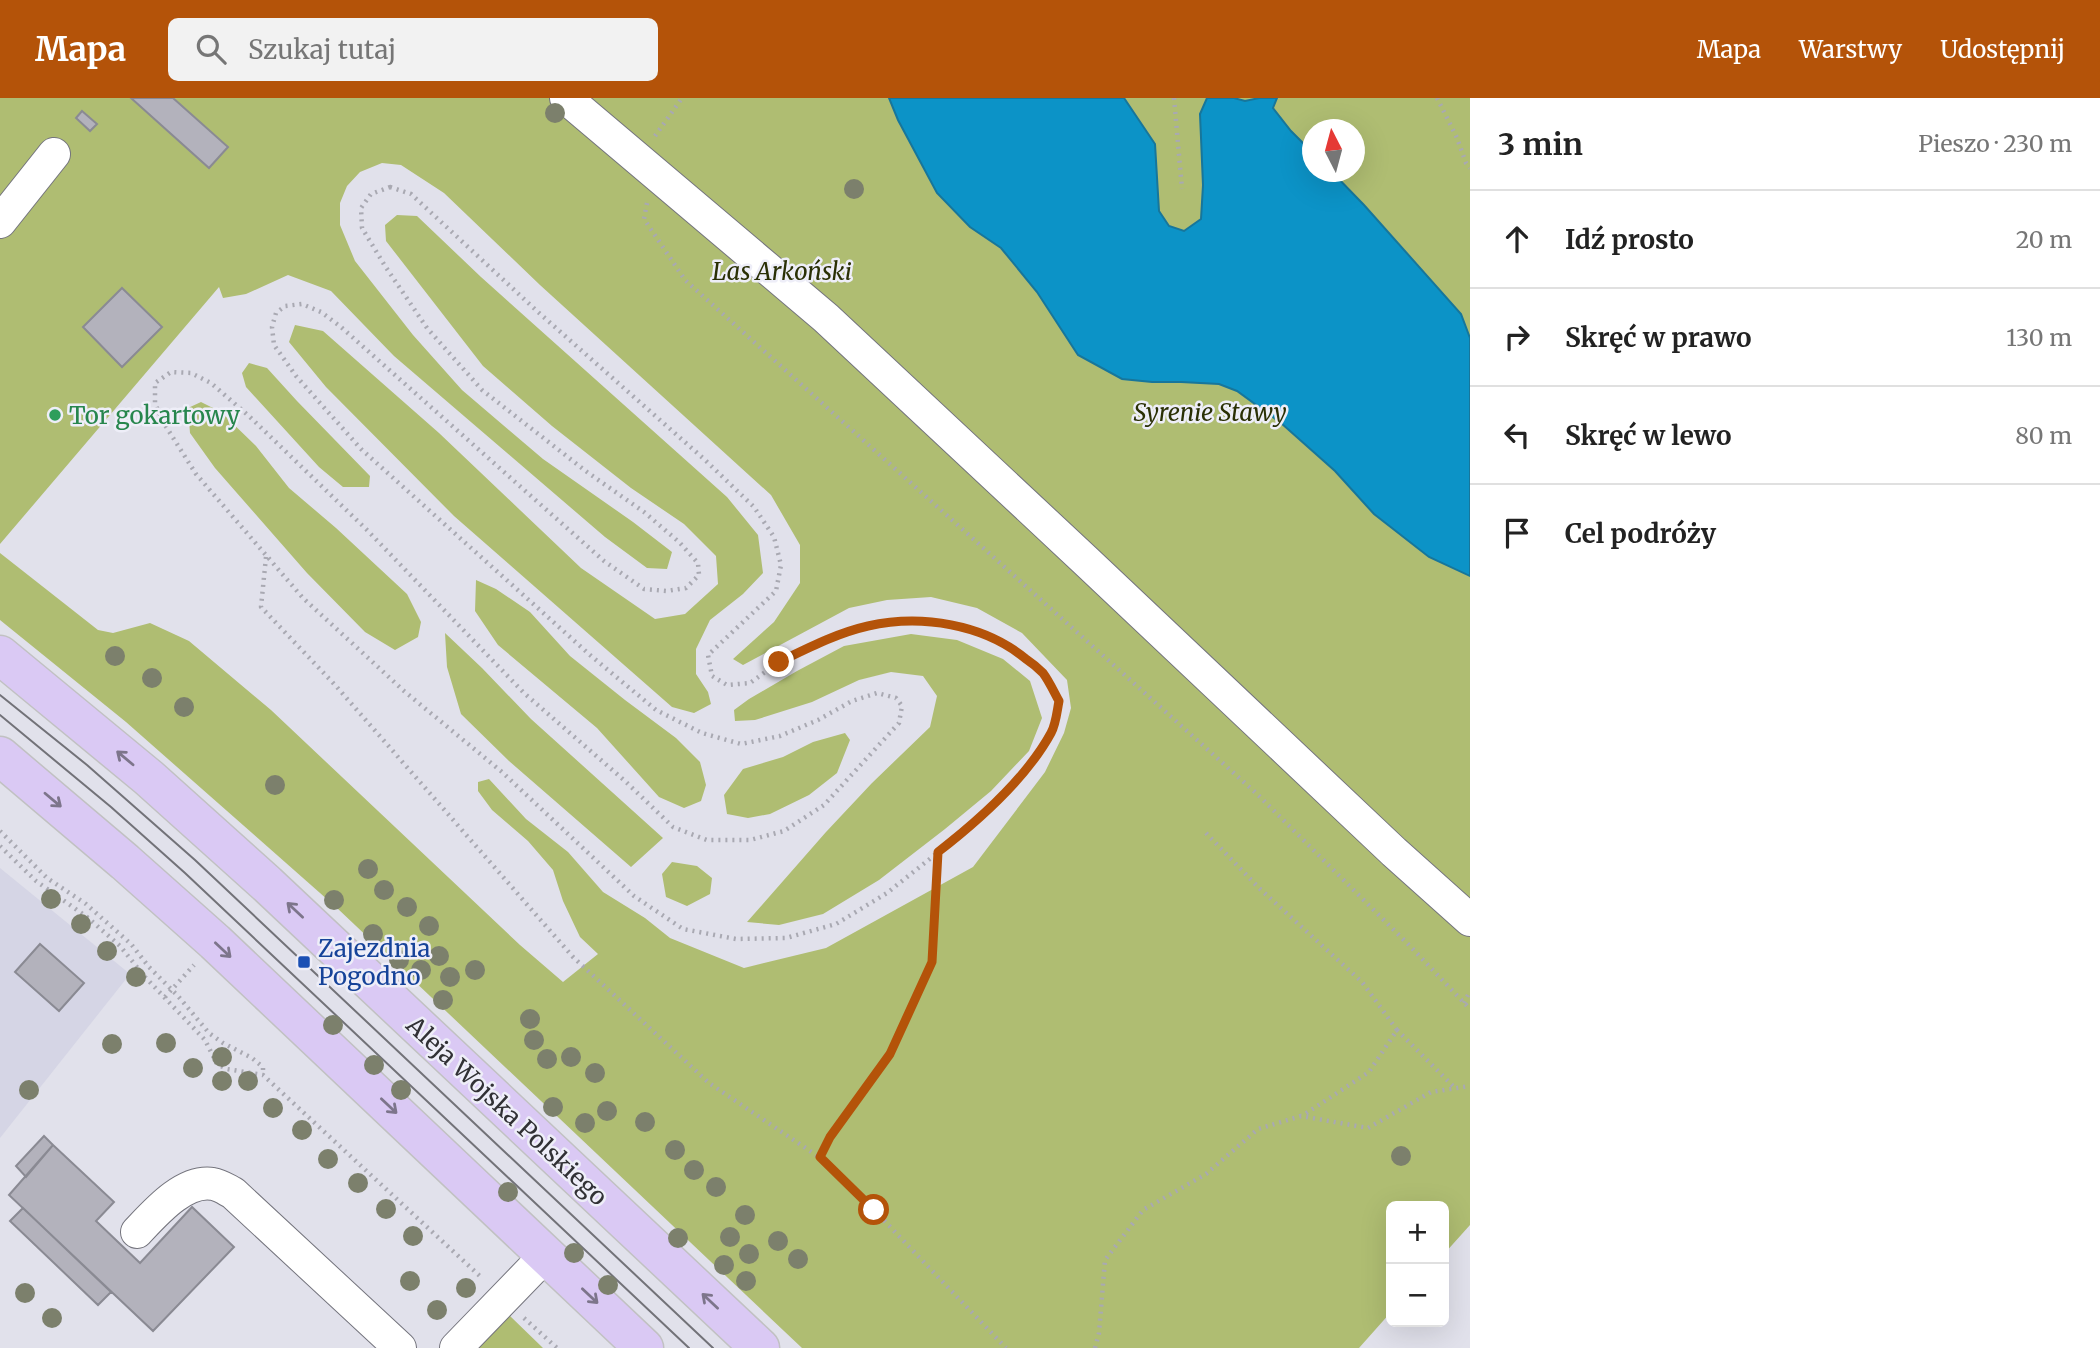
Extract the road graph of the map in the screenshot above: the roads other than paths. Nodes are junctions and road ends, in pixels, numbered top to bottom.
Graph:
1 (566, 98) edge
2 (54, 154) dead end
3 (0, 222) edge
4 (0, 655) edge
5 (0, 757) edge
6 (1470, 920) edge
7 (137, 1232) dead end
8 (546, 1255) junction
9 (400, 1348) edge
10 (456, 1348) edge
11 (645, 1348) edge
12 (760, 1348) edge

1 - 6 street
2 - 3 street
12 -> 4 main road, Aleja Wojska Polskiego
5 -> 8 main road
7 - 9 street
8 - 10 street
8 -> 11 main road

